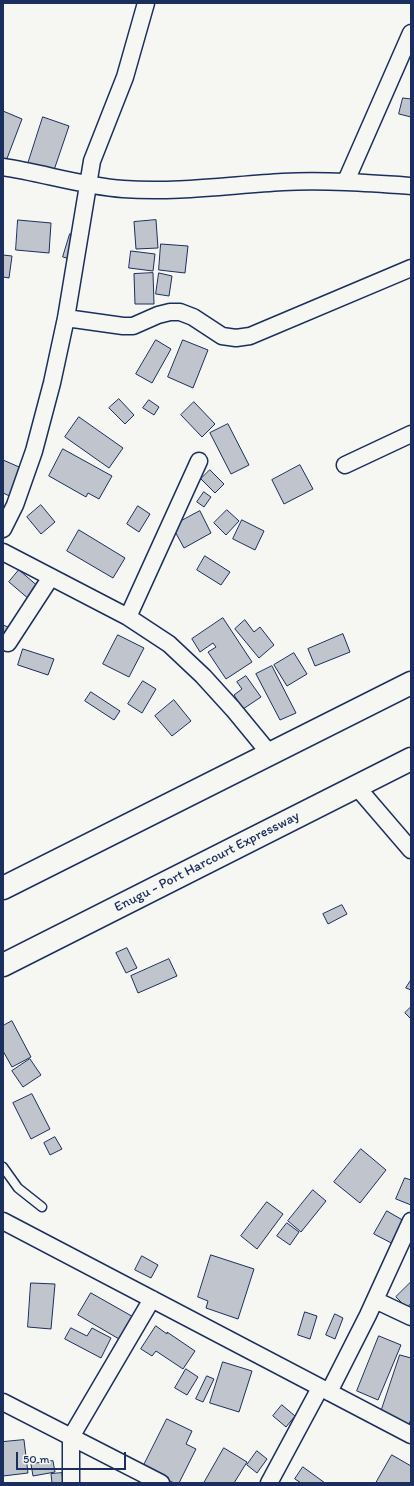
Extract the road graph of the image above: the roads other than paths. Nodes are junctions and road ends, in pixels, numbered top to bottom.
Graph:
1 (146, 3) edge
2 (411, 34) edge
3 (3, 167) edge
4 (346, 181) junction
5 (88, 184) junction
6 (411, 186) edge
7 (411, 268) edge
8 (66, 318) junction
9 (411, 434) edge
10 (199, 461) dead end
11 (345, 465) dead end
12 (3, 529) edge
13 (3, 552) edge
14 (51, 577) junction
15 (128, 617) junction
16 (8, 643) dead end
17 (411, 683) edge
18 (270, 754) junction
19 (411, 759) edge
20 (356, 786) junction
21 (411, 850) edge
22 (3, 888) edge
23 (3, 964) edge
24 (3, 1167) edge
25 (42, 1208) dead end
26 (3, 1221) edge
27 (411, 1221) edge
28 (152, 1299) junction
29 (375, 1300) junction
30 (411, 1318) edge
31 (324, 1390) junction
32 (3, 1402) edge
33 (411, 1435) edge
34 (71, 1437) junction
35 (71, 1483) edge
36 (161, 1483) edge
37 (269, 1483) edge

1 - 5 street
2 - 4 street
3 - 5 street
4 - 5 street
4 - 6 street
5 - 8 street
7 - 8 street
8 - 12 street
9 - 11 street
10 - 15 street
13 - 14 street
14 - 15 street
14 - 16 street
15 - 18 street
17 - 18 highway
18 - 22 highway
19 - 20 highway, Enugu - Port Harcourt Expressway
20 - 21 street
20 - 23 highway, Enugu - Port Harcourt Expressway
24 - 25 lane
26 - 28 street
27 - 29 street
28 - 31 street
28 - 34 street
29 - 30 street
29 - 31 street
31 - 33 street
31 - 37 street
32 - 34 street
34 - 35 street
34 - 36 street

